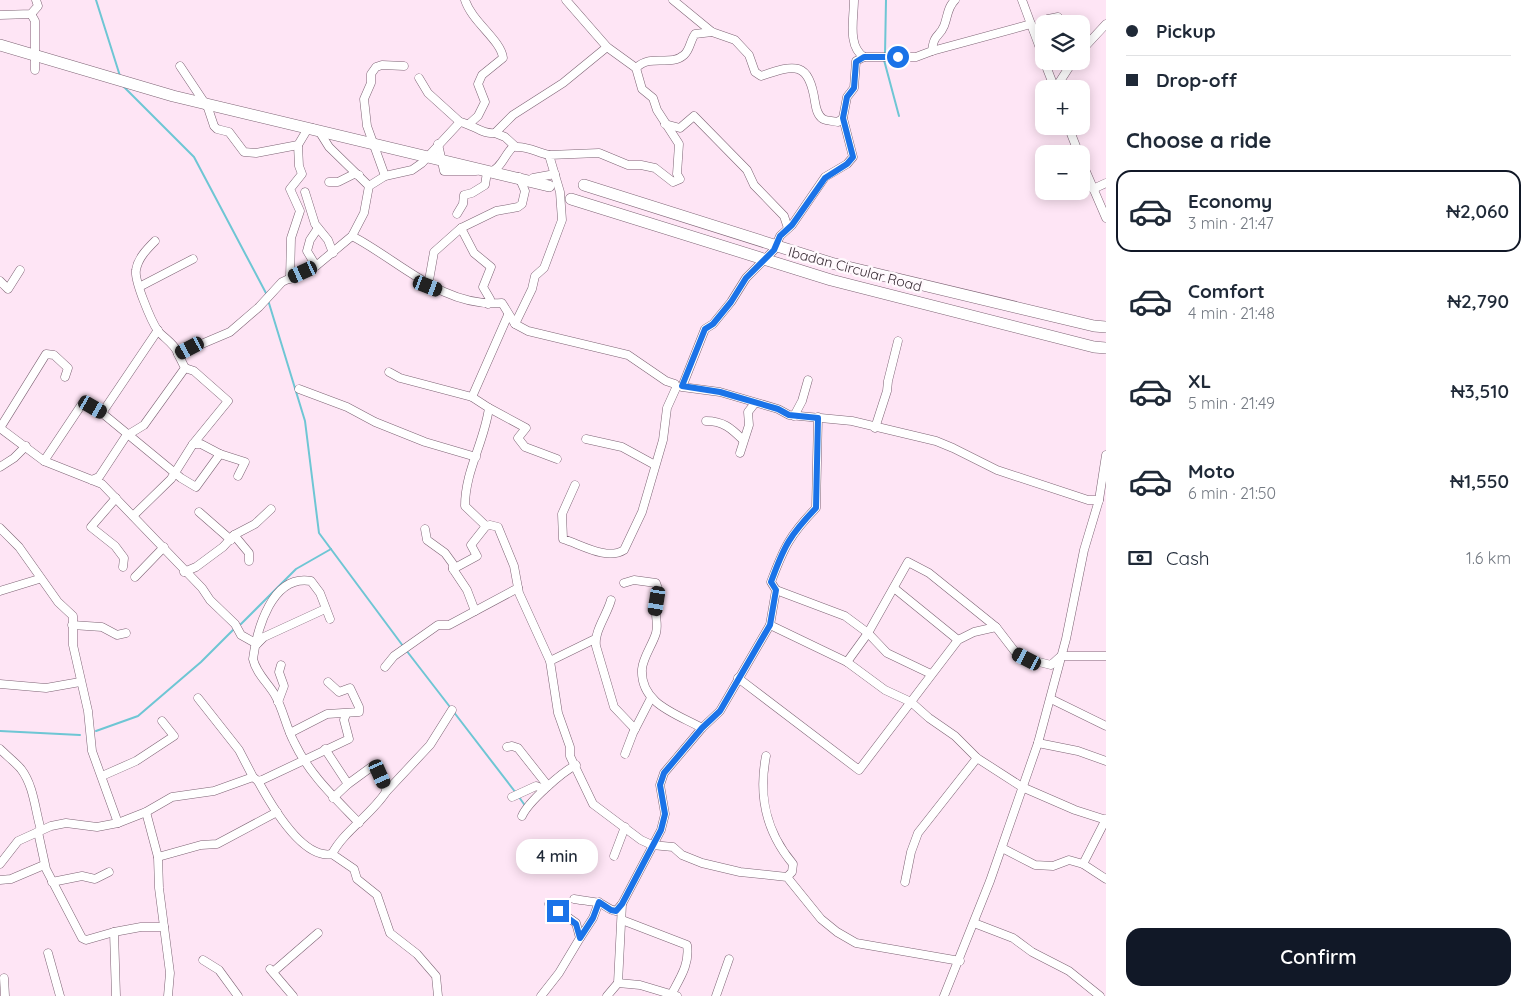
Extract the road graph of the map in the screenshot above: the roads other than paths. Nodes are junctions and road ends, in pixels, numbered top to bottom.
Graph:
1 (36, 0) edge
2 (465, 0) edge
3 (566, 0) edge
4 (673, 0) edge
5 (854, 0) edge
6 (955, 0) edge
7 (1022, 0) edge
8 (31, 14) junction
9 (0, 15) edge
10 (700, 22) junction
11 (1106, 26) edge
12 (1033, 28) junction
13 (712, 32) junction
14 (695, 34) junction
15 (1035, 34) edge
16 (1090, 42) edge
17 (0, 45) edge
18 (607, 46) junction
19 (932, 51) junction
20 (864, 57) junction
21 (180, 66) dead end
22 (404, 66) dead end
23 (636, 68) junction
24 (35, 70) dead end
25 (419, 78) dead end
26 (843, 118) junction
27 (460, 122) junction
28 (469, 124) junction
29 (665, 124) junction
30 (495, 133) junction
31 (438, 144) junction
32 (298, 145) junction
33 (514, 146) junction
34 (549, 155) junction
35 (487, 172) junction
36 (555, 174) junction
37 (359, 176) junction
38 (385, 176) junction
39 (329, 182) dead end
40 (1090, 182) edge
41 (1106, 183) edge
42 (584, 185) dead end
43 (369, 186) junction
44 (549, 186) dead end
45 (1093, 189) junction
46 (305, 192) dead end
47 (571, 199) dead end
48 (456, 214) dead end
49 (1106, 218) edge
50 (318, 228) junction
51 (461, 228) junction
52 (788, 228) junction
53 (352, 236) junction
54 (156, 241) dead end
55 (333, 253) junction
56 (192, 260) dead end
57 (316, 266) junction
58 (20, 270) dead end
59 (290, 279) junction
60 (0, 282) edge
61 (141, 286) junction
62 (428, 286) junction
63 (488, 304) junction
64 (508, 314) junction
65 (515, 324) junction
66 (1106, 327) edge
67 (158, 330) junction
68 (898, 341) dead end
69 (1106, 348) edge
70 (178, 354) junction
71 (185, 368) junction
72 (389, 372) dead end
73 (65, 377) dead end
74 (808, 380) dead end
75 (679, 387) junction
76 (299, 388) dead end
77 (472, 397) junction
78 (755, 403) junction
79 (489, 408) junction
80 (102, 412) junction
81 (794, 416) junction
82 (818, 418) junction
83 (706, 421) dead end
84 (0, 428) edge
85 (875, 428) junction
86 (129, 435) junction
87 (586, 439) dead end
88 (743, 440) junction
89 (193, 444) junction
90 (26, 446) junction
91 (740, 453) dead end
92 (220, 454) junction
93 (1106, 455) edge
94 (476, 457) junction
95 (557, 460) dead end
96 (44, 461) junction
97 (655, 465) junction
98 (0, 467) edge
99 (176, 472) junction
100 (238, 476) dead end
101 (92, 480) junction
102 (1104, 481) edge
103 (574, 485) dead end
104 (116, 498) junction
105 (1099, 500) junction
106 (271, 509) dead end
107 (199, 512) dead end
108 (133, 516) junction
109 (486, 526) junction
110 (0, 528) edge
111 (425, 529) dead end
112 (233, 537) junction
113 (164, 547) junction
114 (249, 561) dead end
115 (123, 567) dead end
116 (453, 569) junction
117 (184, 572) junction
118 (135, 577) dead end
119 (40, 579) junction
120 (624, 583) dead end
121 (518, 588) junction
122 (894, 588) junction
123 (776, 590) junction
124 (0, 591) edge
125 (610, 600) dead end
126 (326, 609) junction
127 (475, 611) junction
128 (330, 619) dead end
129 (72, 625) junction
130 (770, 625) junction
131 (996, 627) junction
132 (126, 633) dead end
133 (868, 633) junction
134 (595, 638) junction
135 (958, 640) junction
136 (257, 644) junction
137 (1062, 656) junction
138 (1106, 656) edge
139 (550, 661) junction
140 (847, 662) junction
141 (281, 665) dead end
142 (385, 667) dead end
143 (931, 674) junction
144 (738, 678) junction
145 (80, 682) junction
146 (328, 682) dead end
147 (0, 684) edge
148 (198, 698) dead end
149 (651, 698) junction
150 (1050, 699) junction
151 (278, 702) junction
152 (911, 702) junction
153 (452, 710) dead end
154 (346, 714) junction
155 (162, 721) dead end
156 (1106, 726) edge
157 (702, 728) junction
158 (634, 730) junction
159 (290, 734) junction
160 (1038, 743) junction
161 (507, 747) dead end
162 (325, 749) junction
163 (0, 750) edge
164 (625, 754) dead end
165 (766, 756) dead end
166 (977, 758) junction
167 (304, 759) junction
168 (1106, 762) edge
169 (576, 765) junction
170 (102, 776) junction
171 (256, 779) junction
172 (348, 784) junction
173 (546, 787) junction
174 (1022, 787) junction
175 (386, 792) junction
176 (512, 797) dead end
177 (333, 798) junction
178 (146, 812) junction
179 (277, 812) junction
180 (522, 816) dead end
181 (1106, 820) edge
182 (118, 823) junction
183 (360, 823) junction
184 (625, 827) junction
185 (39, 831) junction
186 (652, 845) junction
187 (1002, 848) junction
188 (332, 854) junction
189 (614, 856) dead end
190 (158, 857) junction
191 (0, 864) edge
192 (1083, 864) junction
193 (44, 865) junction
194 (109, 872) dead end
195 (787, 877) junction
196 (1106, 879) edge
197 (0, 880) edge
198 (52, 882) junction
199 (905, 882) dead end
200 (574, 899) dead end
201 (599, 902) junction
202 (549, 904) dead end
203 (622, 904) junction
204 (622, 920) junction
205 (974, 924) junction
206 (164, 927) junction
207 (114, 932) junction
208 (318, 933) dead end
209 (580, 938) junction
210 (48, 953) dead end
211 (729, 959) dead end
212 (203, 960) dead end
213 (960, 961) junction
214 (4, 978) dead end
215 (618, 983) junction
216 (674, 995) edge
217 (5, 996) edge
218 (60, 996) edge
219 (116, 996) edge
220 (168, 996) edge
221 (238, 996) edge
222 (293, 996) edge
223 (438, 996) edge
224 (541, 996) edge
225 (608, 996) edge
226 (716, 996) edge
227 (944, 996) edge
228 (1100, 996) edge

1 - 8 street
2 - 28 street
3 - 18 street
4 - 10 street
5 - 20 street
6 - 19 street
7 - 12 street
8 - 9 street
8 - 24 street
10 - 13 street
10 - 14 street
11 - 16 street
12 - 15 street
12 - 19 street
13 - 14 street
13 - 26 street
14 - 23 street
17 - 44 highway
18 - 23 street
18 - 30 street
19 - 20 street
20 - 26 street
21 - 32 street
22 - 38 street
23 - 29 street
25 - 27 street
26 - 52 street
27 - 28 street
27 - 31 street
28 - 30 street
29 - 34 street
29 - 52 street
30 - 33 street
31 - 35 street
31 - 38 street
32 - 37 street
32 - 59 street
33 - 34 street
33 - 35 street
34 - 36 street
35 - 48 street
36 - 51 street
36 - 65 street
37 - 39 street
37 - 43 street
38 - 43 street
40 - 45 street
41 - 45 street
42 - 66 highway, Ibadan Circular Road
43 - 53 street
45 - 49 street
46 - 50 street
47 - 69 highway, Ibadan Circular Road
50 - 55 street
50 - 57 street
51 - 62 street
51 - 63 street
52 - 75 street
53 - 55 street
53 - 62 street
54 - 61 street
55 - 57 street
56 - 61 street
57 - 59 street
58 - 60 street
59 - 70 street
61 - 67 street
62 - 63 street
63 - 64 street
64 - 65 street
64 - 77 street
65 - 75 street
67 - 70 street
67 - 80 street
68 - 85 street
70 - 71 street
71 - 86 street
71 - 89 street
72 - 77 street
73 - 84 street
74 - 81 street
75 - 78 street
75 - 97 street
76 - 94 street
77 - 79 street
78 - 81 street
78 - 88 street
79 - 94 street
79 - 95 street
80 - 86 street
80 - 96 street
81 - 82 street
82 - 85 street
82 - 123 street
83 - 88 street
84 - 90 street
85 - 105 street
86 - 99 street
86 - 101 street
87 - 97 street
88 - 91 street
89 - 92 street
89 - 99 street
90 - 96 street
90 - 98 street
92 - 99 street
92 - 100 street
93 - 102 street
94 - 109 street
96 - 101 street
97 - 103 street
99 - 108 street
101 - 104 street
102 - 105 street
104 - 108 street
104 - 115 street
105 - 137 street
106 - 112 street
107 - 112 street
108 - 113 street
109 - 116 street
109 - 121 street
110 - 119 street
111 - 116 street
112 - 114 street
112 - 117 street
113 - 117 street
113 - 118 street
116 - 127 street
117 - 136 street
119 - 124 street
119 - 129 street
120 - 149 street
121 - 127 street
121 - 139 street
122 - 131 street
122 - 133 street
122 - 135 street
123 - 130 street
123 - 133 street
125 - 134 street
126 - 128 street
126 - 136 street
126 - 136 street
127 - 142 street
129 - 132 street
129 - 145 street
130 - 140 street
130 - 144 street
131 - 135 street
131 - 137 street
133 - 140 street
133 - 143 street
134 - 139 street
134 - 158 street
135 - 143 street
136 - 151 street
137 - 138 street
137 - 150 street
139 - 169 street
140 - 152 street
141 - 151 street
143 - 152 street
144 - 152 street
144 - 157 street
145 - 147 street
145 - 170 street
146 - 154 street
148 - 171 street
149 - 157 street
149 - 158 street
150 - 156 street
150 - 160 street
151 - 159 street
152 - 166 street
153 - 175 street
154 - 159 street
154 - 162 street
155 - 170 street
157 - 186 street
158 - 164 street
159 - 167 street
160 - 168 street
160 - 174 street
161 - 173 street
162 - 167 street
162 - 172 street
163 - 185 street
165 - 195 street
166 - 174 street
166 - 199 street
167 - 171 street
167 - 177 street
169 - 173 street
169 - 184 street
170 - 182 street
171 - 178 street
171 - 179 street
172 - 175 street
172 - 177 street
173 - 176 street
173 - 180 street
174 - 181 street
174 - 187 street
175 - 183 street
177 - 183 street
178 - 182 street
178 - 190 street
179 - 188 street
179 - 190 street
181 - 192 street
182 - 185 street
183 - 188 street
184 - 186 street
184 - 189 street
185 - 191 street
185 - 193 street
186 - 195 street
186 - 203 street
187 - 192 street
187 - 205 street
188 - 223 street
190 - 206 street
192 - 196 street
193 - 197 street
193 - 198 street
194 - 198 street
195 - 213 street
198 - 207 street
200 - 201 street
201 - 203 street
201 - 209 street
202 - 209 street
203 - 204 street
204 - 215 street
204 - 216 street
205 - 213 street
205 - 228 street
206 - 207 street
206 - 220 street
207 - 219 street
208 - 222 street
209 - 224 street
210 - 218 street
211 - 226 street
212 - 221 street
213 - 227 street
214 - 217 street
215 - 216 street
215 - 225 street

